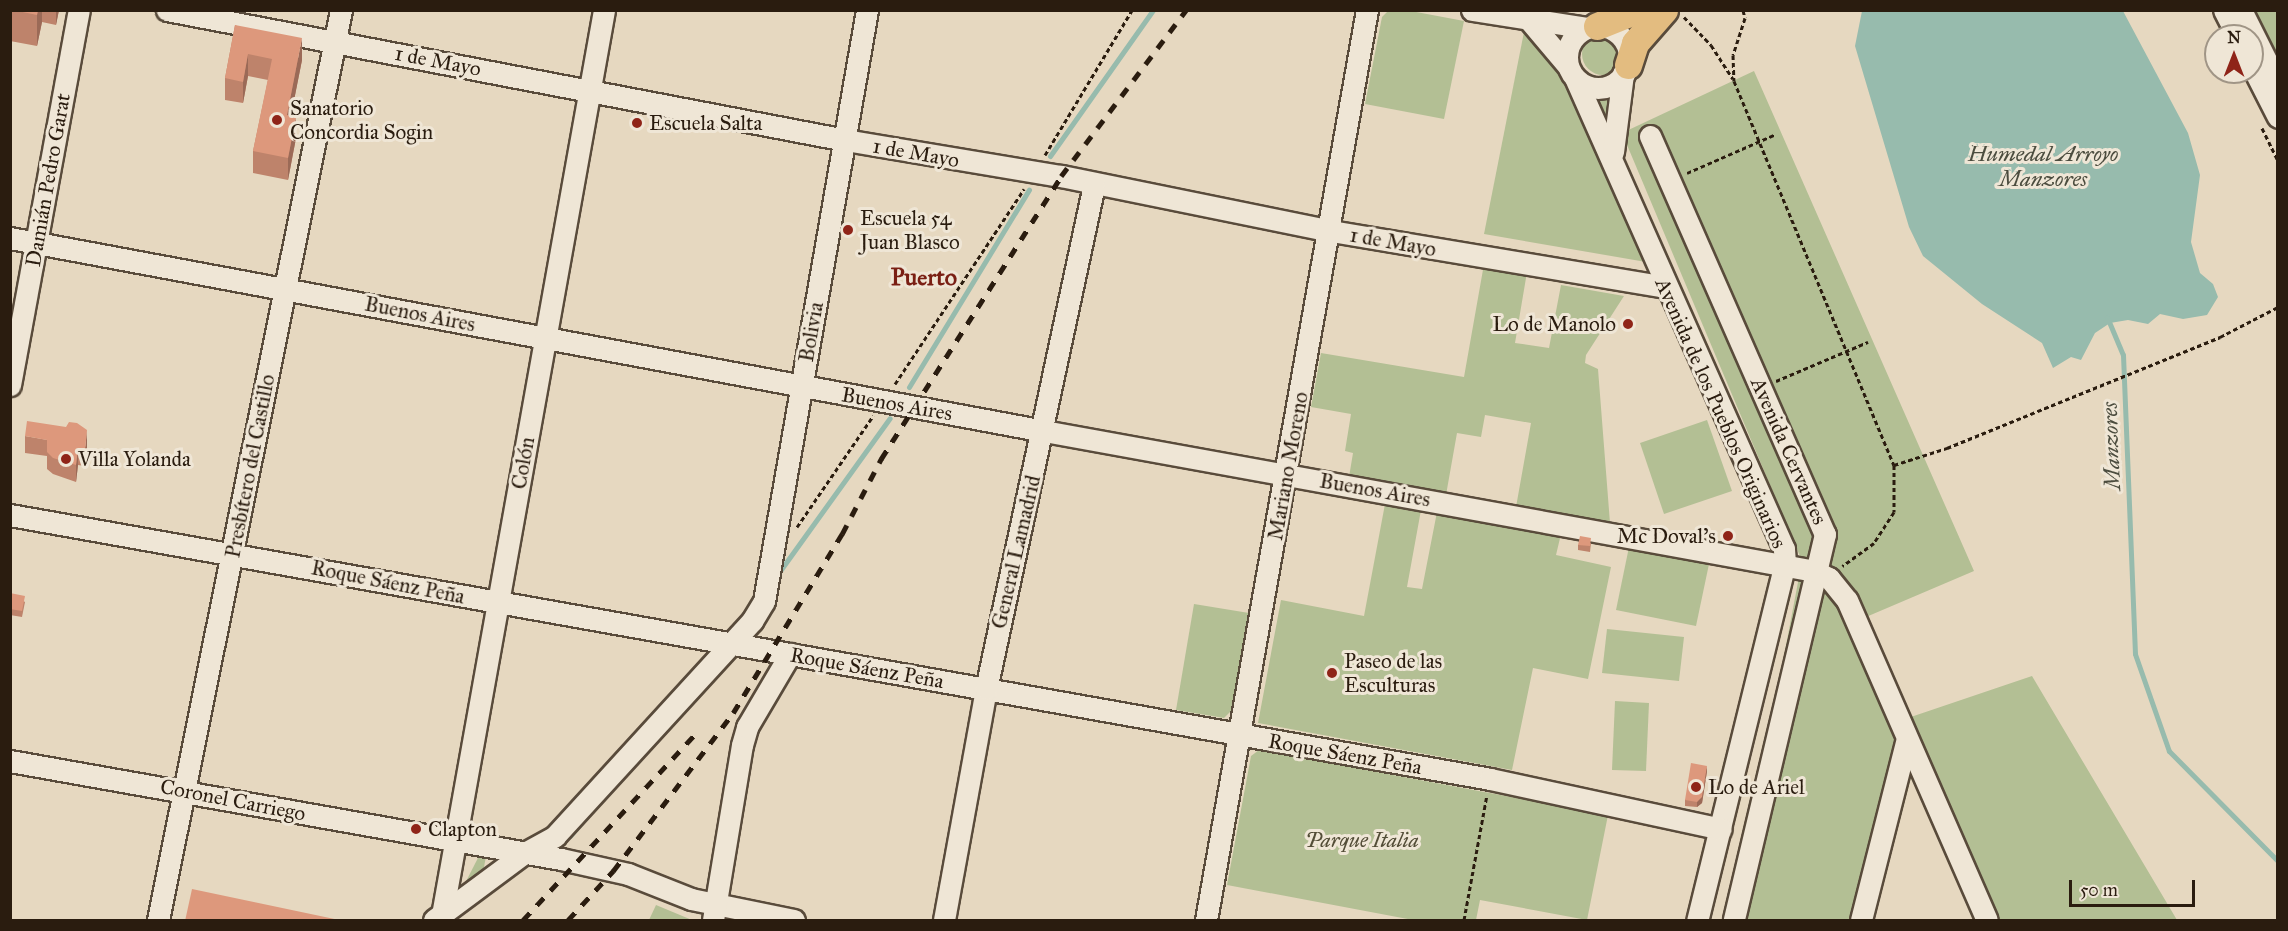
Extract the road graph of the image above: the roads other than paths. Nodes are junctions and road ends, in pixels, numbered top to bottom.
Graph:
1 (79, 10) edge
2 (167, 10) edge
3 (341, 10) edge
4 (604, 10) edge
5 (867, 10) edge
6 (1367, 10) edge
7 (1472, 10) edge
8 (1637, 10) edge
9 (2224, 10) edge
10 (2241, 10) edge
11 (1672, 12) edge
12 (1530, 21) junction
13 (2231, 24) edge
14 (1592, 27) junction
15 (335, 41) junction
16 (1626, 70) junction
17 (1572, 72) junction
18 (2261, 84) edge
19 (2277, 84) edge
20 (590, 91) junction
21 (2277, 117) edge
22 (1650, 136) dead end
23 (844, 140) junction
24 (1613, 156) junction
25 (1094, 185) junction
26 (1331, 231) junction
27 (10, 238) edge
28 (37, 243) junction
29 (283, 287) junction
30 (1665, 287) junction
31 (545, 339) junction
32 (10, 385) edge
33 (802, 386) junction
34 (1044, 431) junction
35 (1286, 474) junction
36 (10, 515) edge
37 (234, 553) junction
38 (1785, 563) junction
39 (1822, 574) junction
40 (497, 603) junction
41 (730, 641) junction
42 (790, 654) junction
43 (986, 689) junction
44 (1240, 736) junction
45 (1906, 742) junction
46 (10, 761) edge
47 (187, 791) junction
48 (1721, 829) junction
49 (454, 842) junction
50 (523, 854) junction
51 (715, 913) edge
52 (438, 918) edge
53 (1985, 920) edge
54 (158, 921) edge
55 (794, 921) edge
56 (944, 921) edge
57 (1206, 921) edge
58 (1697, 921) edge
59 (1734, 921) edge
60 (1861, 921) edge

1 - 28 street, Damián Pedro Garat
2 - 15 street, 1 de Mayo
3 - 15 street, Presbítero del Castillo
4 - 20 street, Colón
5 - 23 street, Bolivia
6 - 26 street, Mariano Moreno
7 - 12 street
8 - 14 main road
9 - 13 street
10 - 19 street
11 - 16 main road
12 - 14 street
12 - 17 street, Avenida de los Pueblos Originarios
14 - 16 street
14 - 17 street
15 - 20 street, 1 de Mayo
15 - 29 street, Presbítero del Castillo
16 - 17 street
16 - 24 street, Avenida de los Pueblos Originarios
17 - 24 street, Avenida de los Pueblos Originarios
18 - 21 street
20 - 23 street, 1 de Mayo
20 - 31 street, Colón
22 - 39 street, Avenida Cervantes
23 - 25 street, 1 de Mayo
23 - 33 street, Bolivia
24 - 30 street, Avenida de los Pueblos Originarios
25 - 26 street, 1 de Mayo
25 - 34 street, General Lamadrid
26 - 30 street, 1 de Mayo
26 - 35 street, Mariano Moreno
27 - 28 street, Buenos Aires
28 - 29 street, Buenos Aires
28 - 32 street, Damián Pedro Garat
29 - 31 street, Buenos Aires
29 - 37 street, Presbítero del Castillo
30 - 38 street, Avenida de los Pueblos Originarios
31 - 33 street, Buenos Aires
31 - 40 street, Colón
33 - 34 street, Buenos Aires
33 - 41 street, Bolivia
34 - 35 street, Buenos Aires
34 - 43 street, General Lamadrid
35 - 38 street, Buenos Aires
35 - 44 street, Mariano Moreno
36 - 37 street, Roque Sáenz Peña
37 - 40 street, Roque Sáenz Peña
37 - 47 street, Presbítero del Castillo
38 - 39 street, Buenos Aires
38 - 48 street, Avenida de los Pueblos Originarios
39 - 45 street
39 - 59 street, Avenida Cervantes
40 - 41 street, Roque Sáenz Peña
40 - 49 street, Colón
41 - 42 street, Roque Sáenz Peña
41 - 50 street, Bolivia
42 - 43 street, Roque Sáenz Peña
42 - 51 street
43 - 44 street, Roque Sáenz Peña
43 - 56 street, General Lamadrid
44 - 48 street, Roque Sáenz Peña
44 - 57 street, Mariano Moreno
45 - 53 street
45 - 60 street
46 - 47 street, Coronel Carriego
47 - 49 street, Coronel Carriego
47 - 54 street, Presbítero del Castillo
48 - 58 street, Avenida de los Pueblos Originarios
49 - 50 street, Coronel Carriego
49 - 52 street, Colón
50 - 51 street, Coronel Carriego
50 - 52 street, Bolivia
51 - 55 street, Coronel Carriego

